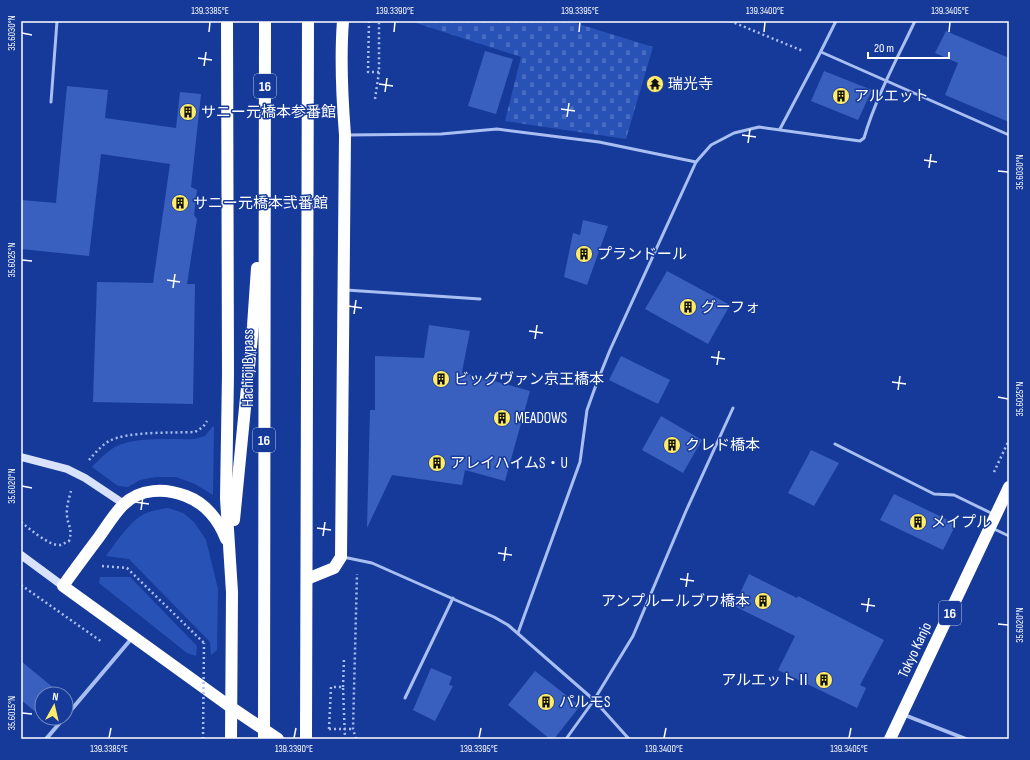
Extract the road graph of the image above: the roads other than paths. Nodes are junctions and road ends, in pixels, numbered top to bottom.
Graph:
1 (57, 21) edge
2 (227, 21) edge
3 (265, 21) edge
4 (308, 21) edge
5 (343, 21) edge
6 (836, 21) edge
7 (915, 21) edge
8 (821, 52) junction
9 (886, 81) junction
10 (52, 102) dead end
11 (780, 129) junction
12 (1009, 135) edge
13 (345, 136) junction
14 (265, 150) junction
15 (696, 162) junction
16 (344, 290) junction
17 (480, 300) dead end
18 (733, 408) dead end
19 (835, 444) dead end
20 (21, 457) edge
21 (1009, 487) edge
22 (124, 504) junction
23 (996, 516) junction
24 (990, 527) junction
25 (1009, 536) edge
26 (21, 555) edge
27 (341, 557) junction
28 (231, 564) junction
29 (307, 579) junction
30 (63, 586) junction
31 (454, 598) junction
32 (518, 633) junction
33 (133, 637) junction
34 (405, 698) dead end
35 (594, 700) junction
36 (74, 706) edge
37 (232, 708) junction
38 (902, 714) junction
39 (57, 726) edge
40 (264, 734) edge
41 (46, 739) edge
42 (231, 739) edge
43 (278, 739) edge
44 (306, 739) edge
45 (566, 739) edge
46 (629, 739) edge
47 (890, 739) edge
48 (966, 739) edge

1 - 10 lane
2 - 28 highway, 16
3 - 14 highway, Hachioji Bypass / 16
4 - 29 highway
5 - 13 highway
6 - 8 lane
7 - 9 lane
8 - 9 lane
8 - 11 lane
9 - 11 lane
9 - 12 lane
11 - 15 lane
13 - 15 lane
13 - 16 highway
14 - 28 highway, 16
14 - 40 highway, Hachioji Bypass / 16
15 - 32 lane
16 - 17 lane
16 - 27 highway
18 - 35 lane
19 - 23 lane
20 - 22 street
21 - 23 highway, Tokyo Kanjo / 16
22 - 28 highway, 16
22 - 30 highway, 16
23 - 24 highway, Tokyo Kanjo / 16
24 - 25 lane
24 - 38 highway, Tokyo Kanjo / 16
26 - 30 street
27 - 29 highway
27 - 31 lane
28 - 37 highway, 16
29 - 44 highway
30 - 33 highway
31 - 32 lane
31 - 34 lane
32 - 35 lane
33 - 36 street
33 - 37 highway
35 - 45 lane
35 - 46 lane
37 - 40 highway
37 - 42 highway, 16
38 - 47 highway, Tokyo Kanjo / 16
38 - 48 street
39 - 41 street
40 - 43 highway

